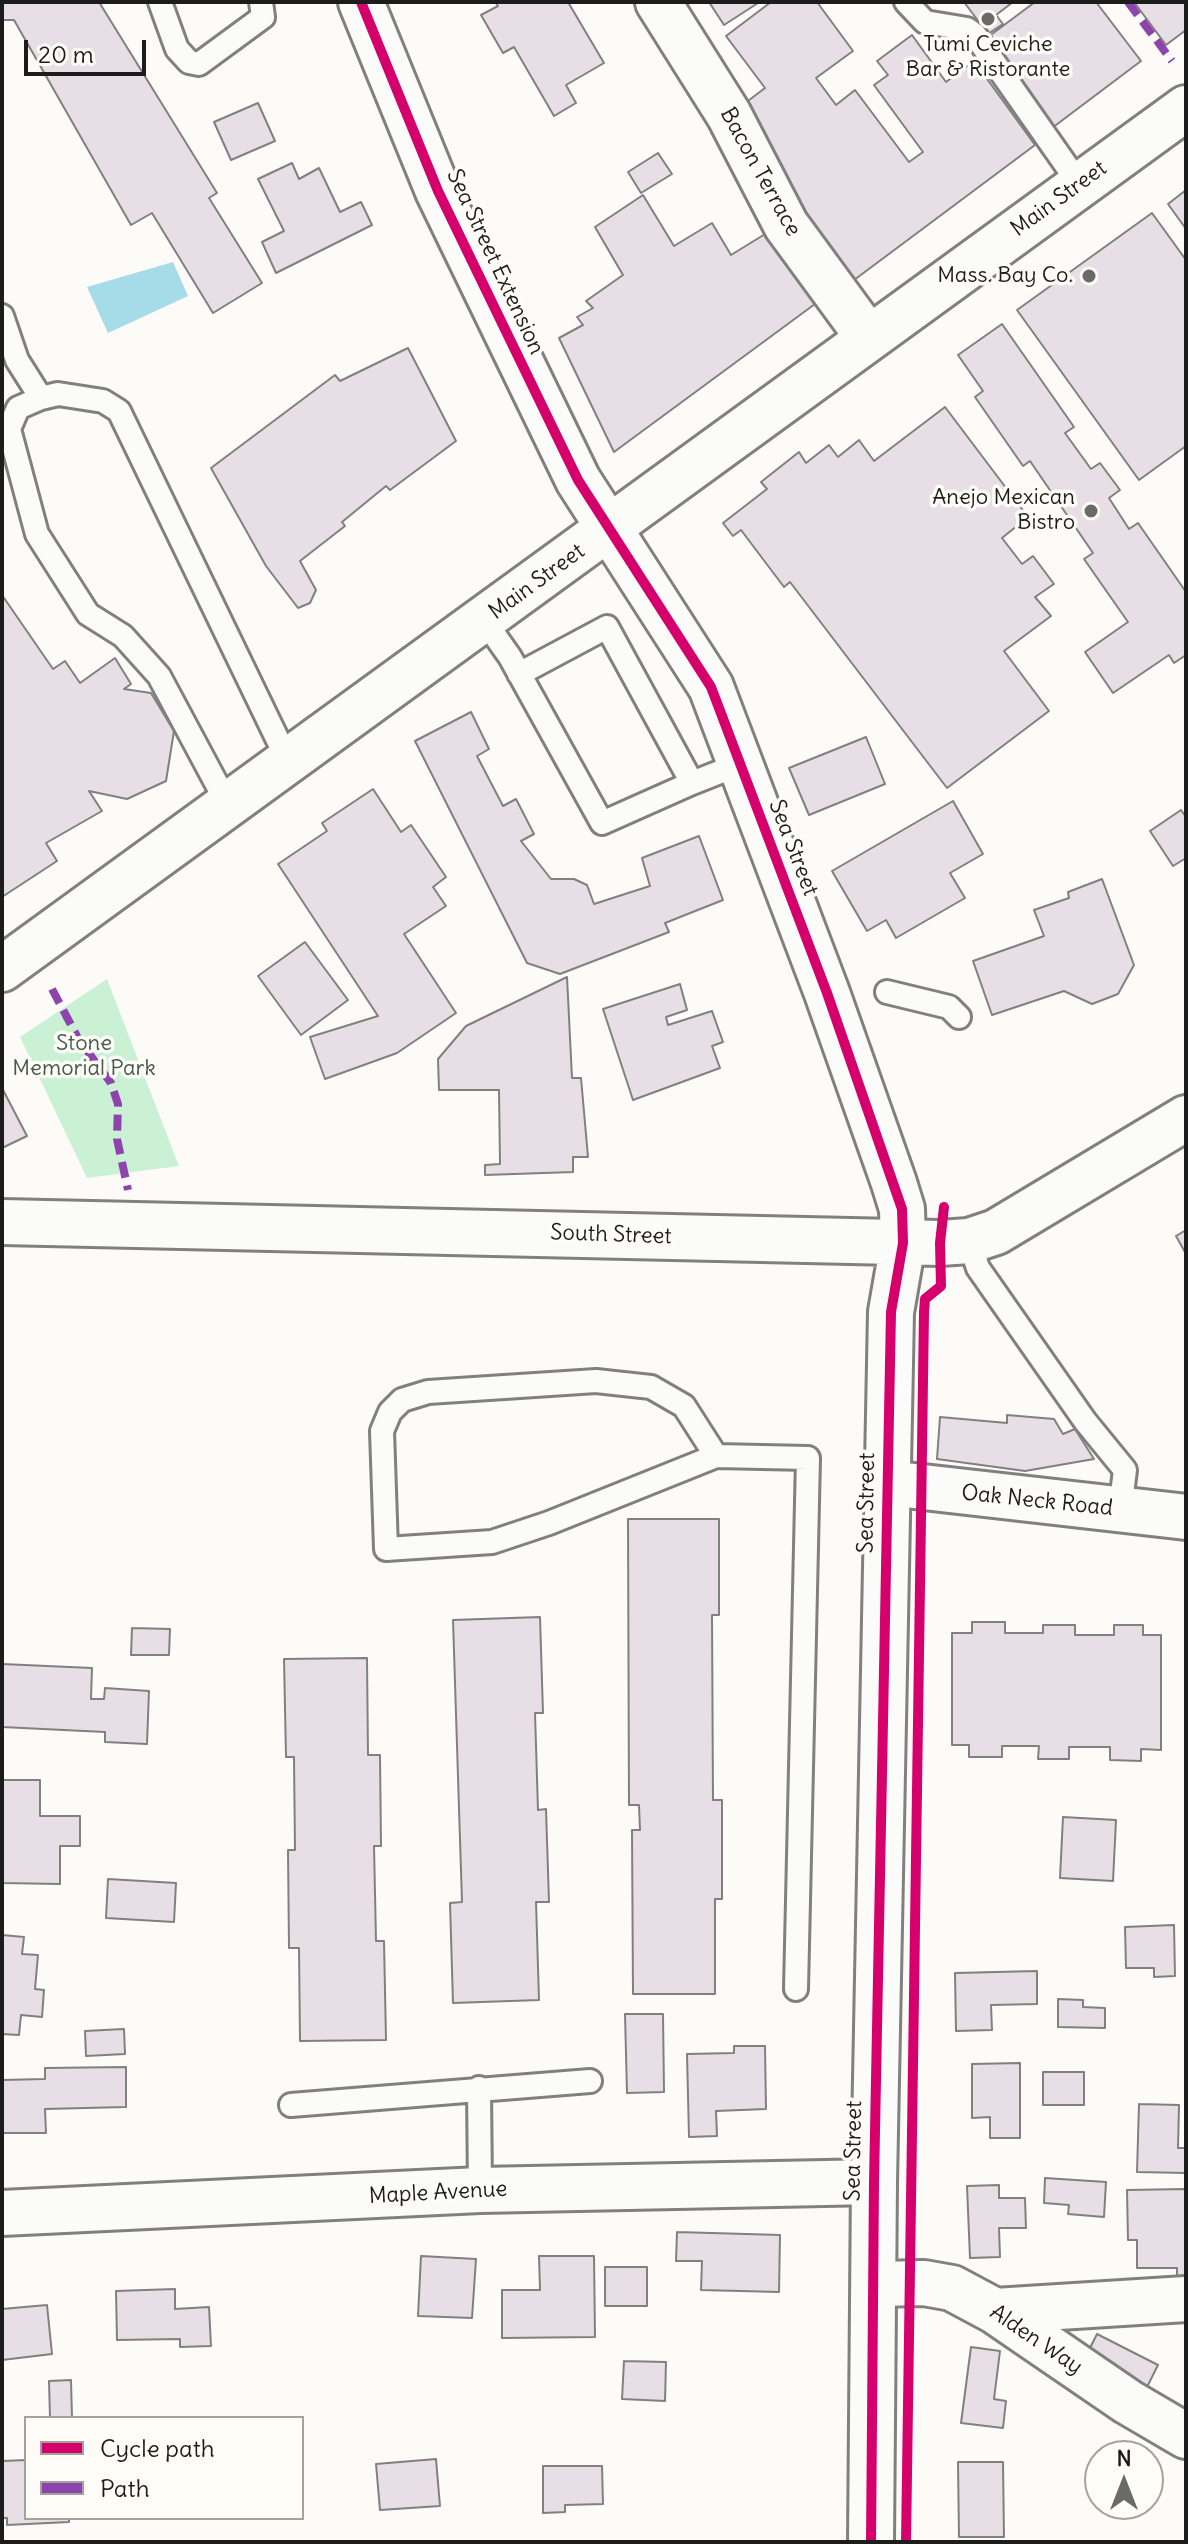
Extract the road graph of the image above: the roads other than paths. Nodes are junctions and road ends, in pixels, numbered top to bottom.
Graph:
1 (160, 2) edge
2 (261, 2) edge
3 (361, 2) edge
4 (658, 2) edge
5 (906, 2) edge
6 (1186, 108) edge
7 (1080, 185) junction
8 (2, 316) edge
9 (868, 337) junction
10 (41, 398) junction
11 (610, 530) junction
12 (484, 620) junction
13 (519, 674) junction
14 (288, 761) junction
15 (740, 764) junction
16 (692, 783) junction
17 (228, 805) junction
18 (2, 969) edge
19 (887, 992) dead end
20 (959, 1017) dead end
21 (1186, 1118) edge
22 (2, 1222) edge
23 (969, 1241) junction
24 (903, 1243) junction
25 (716, 1456) junction
26 (888, 1483) junction
27 (1120, 1510) junction
28 (1186, 1517) edge
29 (796, 1989) dead end
30 (590, 2081) dead end
31 (479, 2088) junction
32 (291, 2105) dead end
33 (874, 2182) junction
34 (480, 2190) junction
35 (2, 2213) edge
36 (874, 2284) junction
37 (1186, 2299) edge
38 (995, 2311) junction
39 (1186, 2436) edge
40 (861, 2542) edge

1 - 2 lane
3 - 11 street, Sea Street Extension
4 - 9 street, Bacon Terrace
5 - 7 lane
6 - 7 street, Main Street
7 - 9 street, Main Street
8 - 10 lane
9 - 11 street, Main Street
10 - 14 lane
10 - 17 lane
11 - 12 street, Main Street
11 - 15 street, Sea Street
12 - 13 lane
12 - 14 street, Main Street
13 - 16 lane
13 - 16 lane
14 - 17 street, Main Street
15 - 16 lane
15 - 24 street, Sea Street
17 - 18 street, Main Street
19 - 20 lane
21 - 23 street, South Street
22 - 24 street, South Street
23 - 24 street, South Street
23 - 27 lane
24 - 26 street, Sea Street
25 - 25 lane
25 - 29 lane
26 - 27 street, Oak Neck Road
26 - 33 street, Sea Street
27 - 28 street, Oak Neck Road
30 - 31 lane
31 - 32 lane
31 - 34 lane
33 - 34 street, Maple Avenue
33 - 36 street, Sea Street
34 - 35 street, Maple Avenue
36 - 38 street, Alden Way
36 - 40 street, Sea Street
37 - 38 street
38 - 39 street, Alden Way

